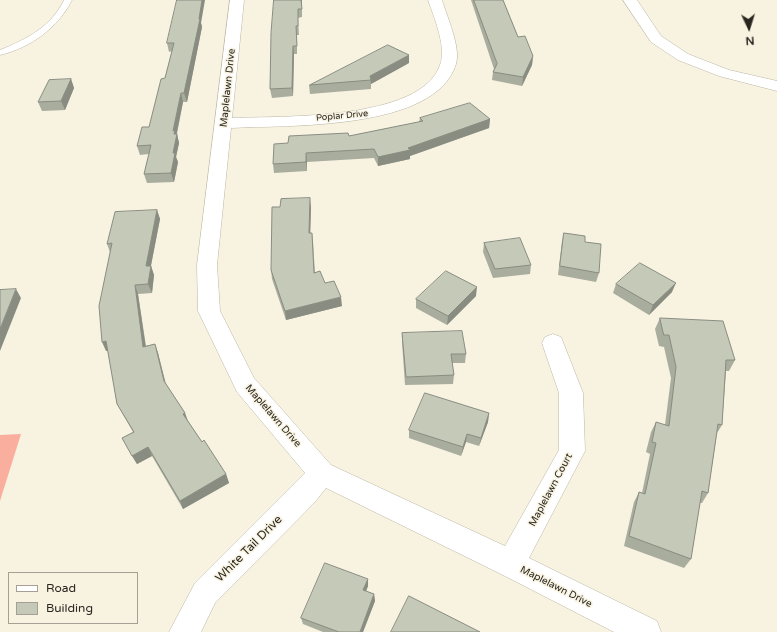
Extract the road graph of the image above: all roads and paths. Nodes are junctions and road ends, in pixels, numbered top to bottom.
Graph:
1 (68, 0) edge
2 (237, 0) edge
3 (435, 0) edge
4 (630, 0) edge
5 (0, 53) edge
6 (777, 86) edge
7 (224, 123) junction
8 (553, 343) dead end
9 (322, 473) junction
10 (511, 564) junction
11 (184, 632) edge
12 (646, 632) edge

1 - 5 lane
2 - 7 street, Maplelawn Drive
3 - 7 street, Poplar Drive
4 - 6 street
7 - 9 street, Maplelawn Drive
8 - 10 street, Maplelawn Court
9 - 10 street, Maplelawn Drive
9 - 11 street, White Tail Drive
10 - 12 street, Maplelawn Drive

